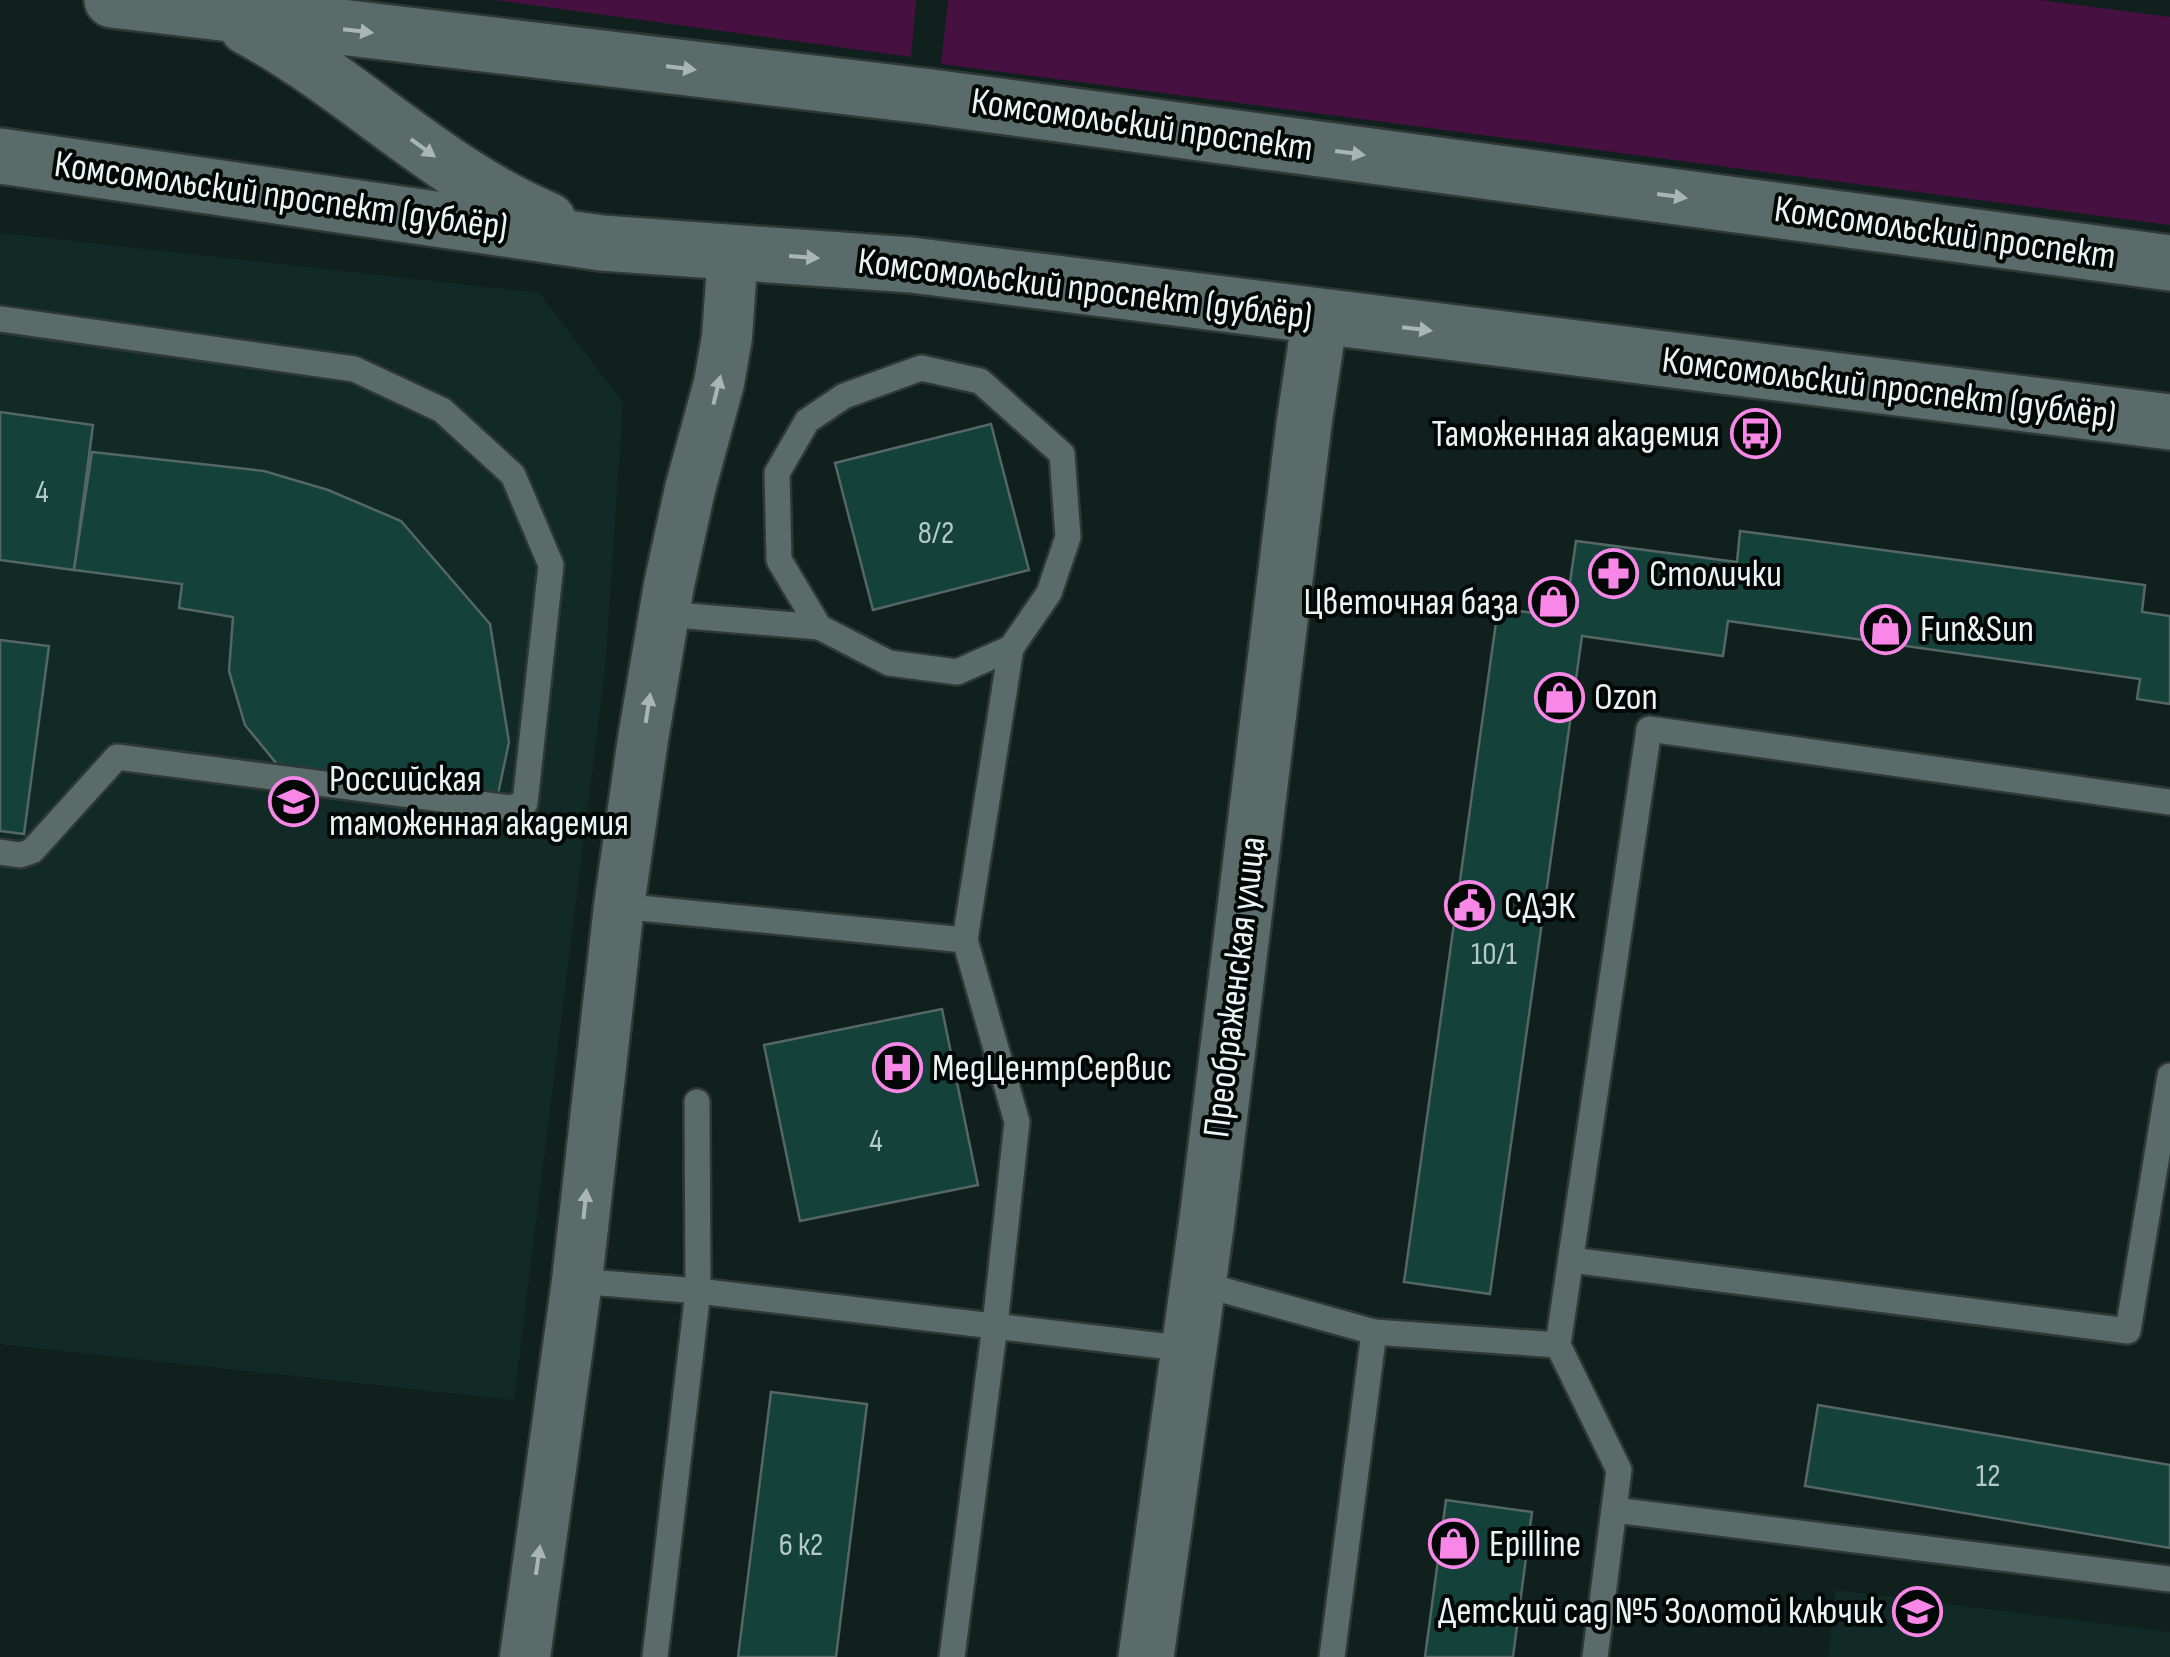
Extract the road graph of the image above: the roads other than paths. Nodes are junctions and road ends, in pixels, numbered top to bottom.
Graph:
1 (112, 0) edge
2 (226, 16) junction
3 (0, 156) edge
4 (602, 242) junction
5 (733, 252) junction
6 (2170, 264) edge
7 (1320, 317) junction
8 (0, 319) edge
9 (2170, 422) edge
10 (664, 614) junction
11 (819, 627) junction
12 (1011, 648) junction
13 (2170, 802) edge
14 (0, 852) edge
15 (619, 906) junction
16 (965, 940) junction
17 (2170, 1076) edge
18 (698, 1102) dead end
19 (1570, 1260) junction
20 (577, 1280) junction
21 (1198, 1283) junction
22 (698, 1291) junction
23 (995, 1325) junction
24 (1374, 1332) junction
25 (1558, 1346) junction
26 (1188, 1348) junction
27 (1614, 1510) junction
28 (2170, 1579) edge
29 (525, 1657) edge
30 (654, 1657) edge
31 (952, 1657) edge
32 (1146, 1657) edge
33 (1332, 1657) edge
34 (1595, 1657) edge

1 - 2 street, Комсомольский проспект
2 -> 4 street
2 -> 6 street, Комсомольский проспект
3 - 4 street, Комсомольский проспект (дублёр)
4 - 5 street, Комсомольский проспект (дублёр)
5 -> 7 street, Комсомольский проспект (дублёр)
10 -> 5 street
7 -> 9 street, Комсомольский проспект (дублёр)
7 - 21 street, Преображенская улица
8 - 14 lane
10 - 11 lane
15 -> 10 street
11 - 12 lane
11 - 12 lane
12 - 16 lane
13 - 19 lane
15 - 16 lane
20 -> 15 street
16 - 23 lane
17 - 19 lane
18 - 22 lane
19 - 25 lane
20 - 22 lane
29 -> 20 street
21 - 24 lane
21 - 26 street, Преображенская улица
22 - 23 lane
22 - 30 lane
23 - 26 lane
23 - 31 lane
24 - 25 lane
24 - 33 lane
25 - 27 lane
26 - 32 street, Преображенская улица
27 - 28 lane
27 - 34 lane

